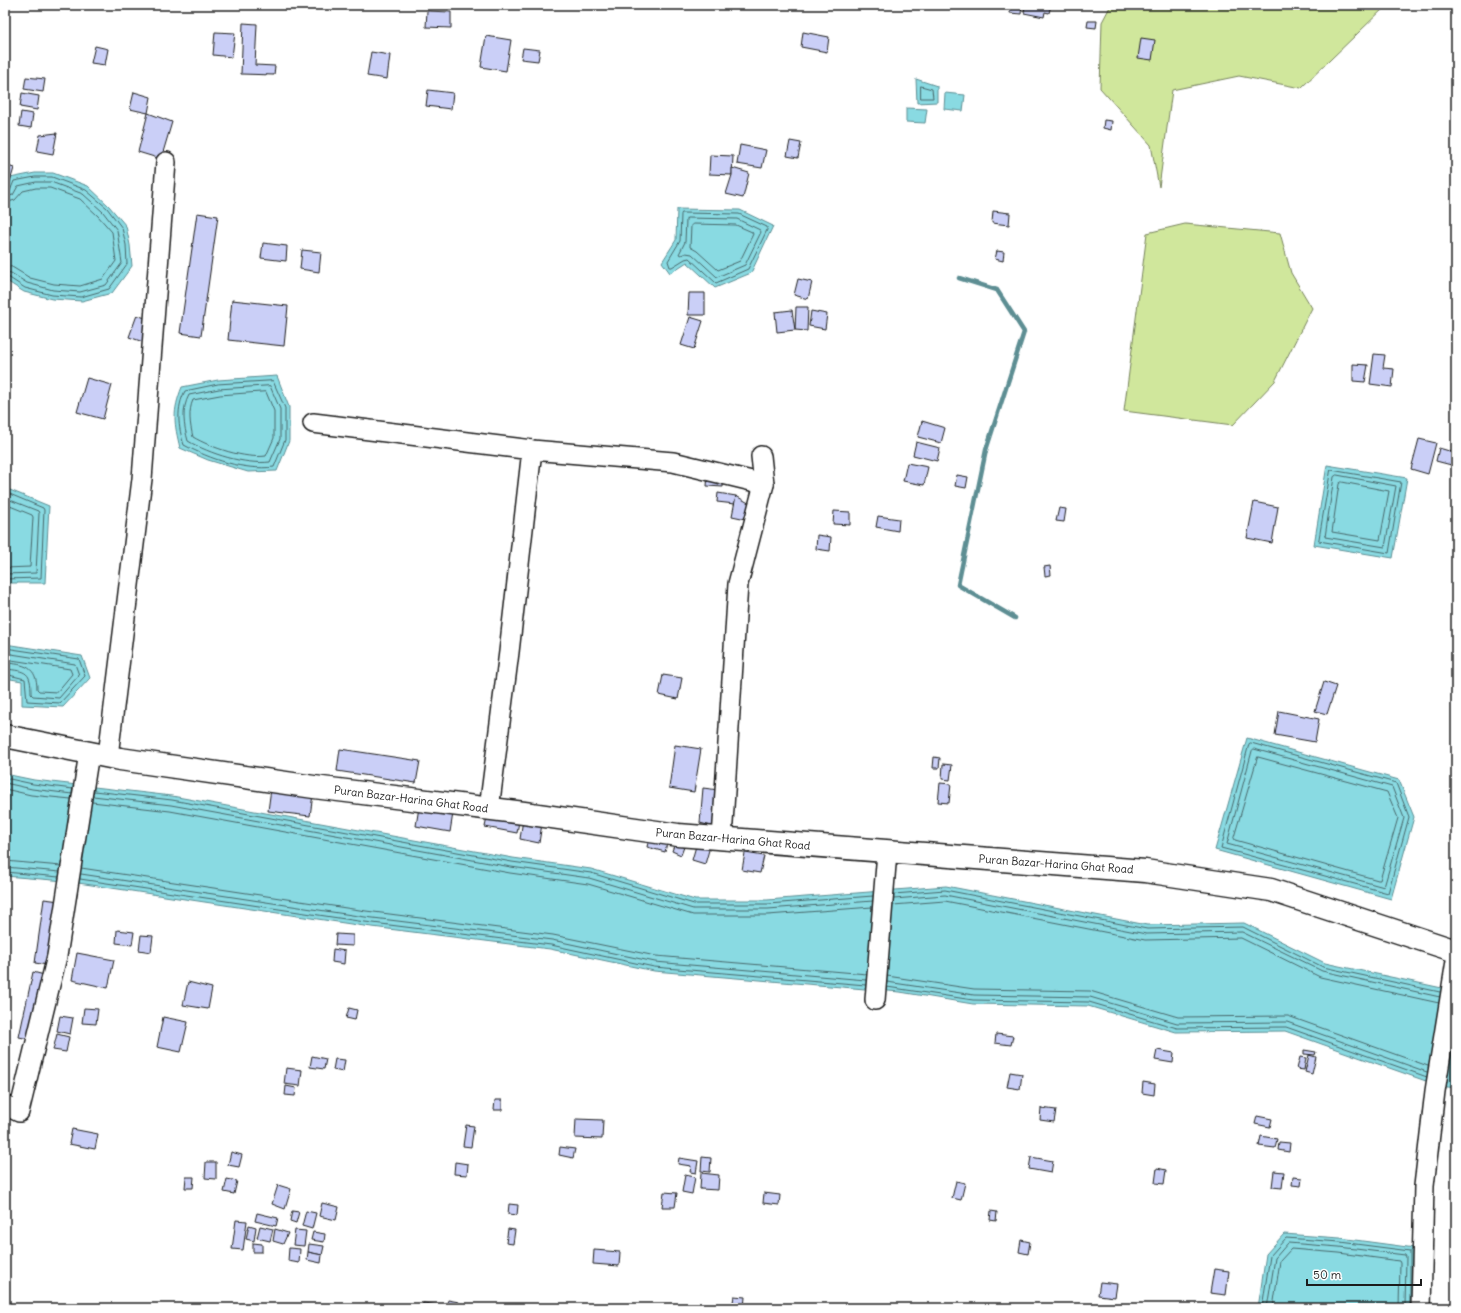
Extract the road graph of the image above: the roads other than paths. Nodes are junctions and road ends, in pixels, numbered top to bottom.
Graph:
1 (166, 162) dead end
2 (313, 424) dead end
3 (532, 450) junction
4 (761, 456) dead end
5 (764, 484) junction
6 (5, 736) edge
7 (98, 754) junction
8 (489, 809) junction
9 (722, 839) junction
10 (887, 852) junction
11 (1456, 951) edge
12 (1456, 961) edge
13 (875, 1000) dead end
14 (5, 1105) edge
15 (1421, 1308) edge

1 - 7 street
2 - 3 street
3 - 5 street
3 - 8 street
4 - 5 street
5 - 9 street
6 - 7 main road, Puran Bazar-Harina Ghat Road
7 - 8 main road, Puran Bazar-Harina Ghat Road
7 - 14 street
8 - 9 main road, Puran Bazar-Harina Ghat Road
9 - 10 main road, Puran Bazar-Harina Ghat Road
10 - 11 main road, Puran Bazar-Harina Ghat Road
10 - 13 street
12 - 15 street

